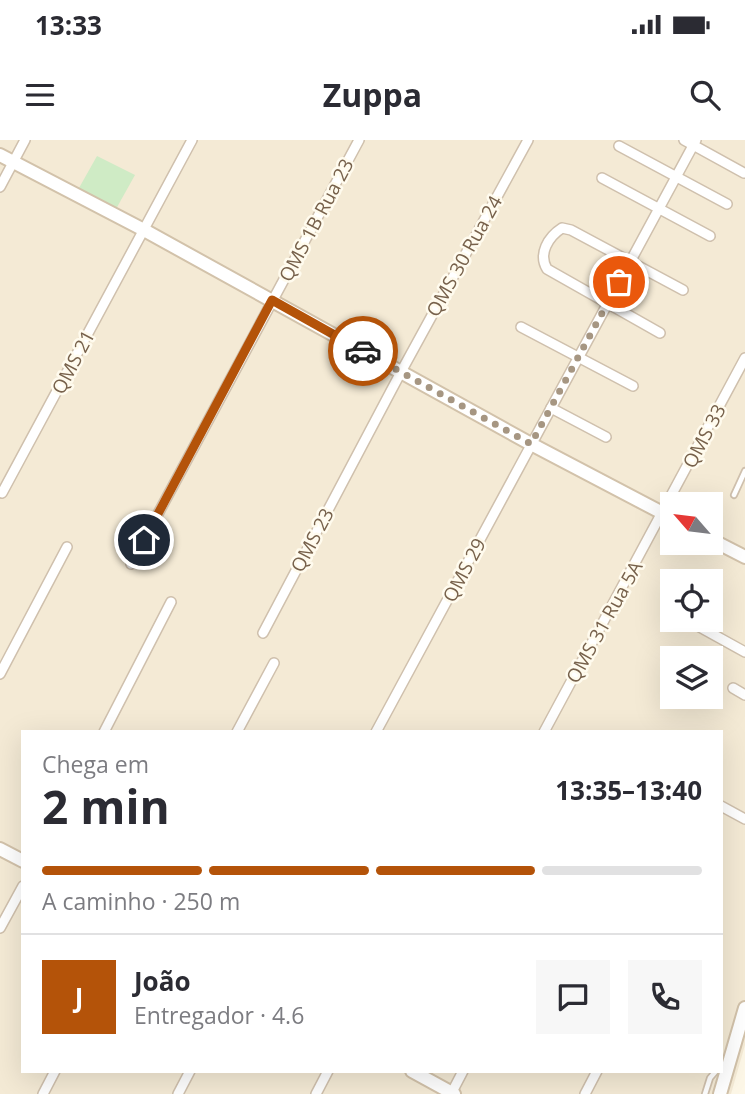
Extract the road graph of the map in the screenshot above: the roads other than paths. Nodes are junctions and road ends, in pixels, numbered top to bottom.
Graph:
1 (25, 140) edge
2 (192, 140) edge
3 (359, 140) edge
4 (528, 140) edge
5 (691, 142) edge
6 (619, 146) dead end
7 (0, 155) edge
8 (13, 162) junction
9 (744, 173) edge
10 (676, 176) junction
11 (602, 177) dead end
12 (0, 187) edge
13 (727, 204) dead end
14 (659, 209) junction
15 (144, 230) junction
16 (710, 236) dead end
17 (630, 261) junction
18 (683, 290) dead end
19 (272, 300) junction
20 (608, 303) junction
21 (521, 327) dead end
22 (660, 333) dead end
23 (578, 357) junction
24 (745, 358) edge
25 (401, 372) junction
26 (633, 386) dead end
27 (551, 408) junction
28 (606, 437) dead end
29 (531, 444) junction
30 (745, 471) edge
31 (680, 492) edge
32 (2, 493) dead end
33 (734, 495) dead end
34 (660, 512) edge
35 (660, 530) edge
36 (723, 546) edge
37 (67, 547) dead end
38 (745, 557) edge
39 (131, 564) dead end
40 (171, 602) dead end
41 (709, 632) edge
42 (262, 633) dead end
43 (745, 652) edge
44 (274, 663) dead end
45 (0, 674) edge
46 (733, 688) dead end
47 (745, 695) edge
48 (105, 730) edge
49 (238, 730) edge
50 (377, 730) edge
51 (545, 730) edge
52 (723, 807) edge
53 (745, 819) edge
54 (0, 849) edge
55 (21, 860) edge
56 (21, 890) edge
57 (0, 928) edge
58 (745, 1008) edge
59 (725, 1064) edge
60 (54, 1073) edge
61 (189, 1073) edge
62 (327, 1073) edge
63 (415, 1073) edge
64 (462, 1073) edge
65 (596, 1073) edge
66 (714, 1073) edge
67 (43, 1094) edge
68 (178, 1094) edge
69 (316, 1094) edge
70 (452, 1094) edge
71 (584, 1094) edge
72 (705, 1094) edge
73 (720, 1094) edge

1 - 8 street
2 - 15 street, QMS 21
3 - 19 street, QMS 1B Rua 23
4 - 25 street, QMS 30 Rua 24
5 - 9 street
5 - 10 street, QMS 29
6 - 10 street
7 - 8 street
8 - 12 street
8 - 15 street
10 - 13 street
10 - 14 street, QMS 29
11 - 14 street
14 - 16 street
14 - 17 street, QMS 29
15 - 19 street
15 - 32 street, QMS 21
17 - 18 street
17 - 20 street, QMS 29
17 - 20 street
19 - 25 street
19 - 39 street, QMS 1B Rua 23
20 - 22 street
20 - 23 street, QMS 29
21 - 23 street
23 - 26 street
23 - 27 street, QMS 29
24 - 31 street, QMS 33
25 - 29 street
25 - 42 street, QMS 23
27 - 28 street
27 - 29 street, QMS 29
29 - 34 street
29 - 50 street, QMS 29
30 - 33 lane
35 - 51 street, QMS 31 Rua 5A
36 - 38 street
37 - 45 street
40 - 48 street
41 - 43 street
44 - 49 street
46 - 47 street
52 - 53 street
54 - 55 street
56 - 57 street
58 - 59 street
59 - 73 street
60 - 67 street
61 - 68 street
62 - 69 street
63 - 70 street
64 - 70 street
65 - 71 street
66 - 72 lane

